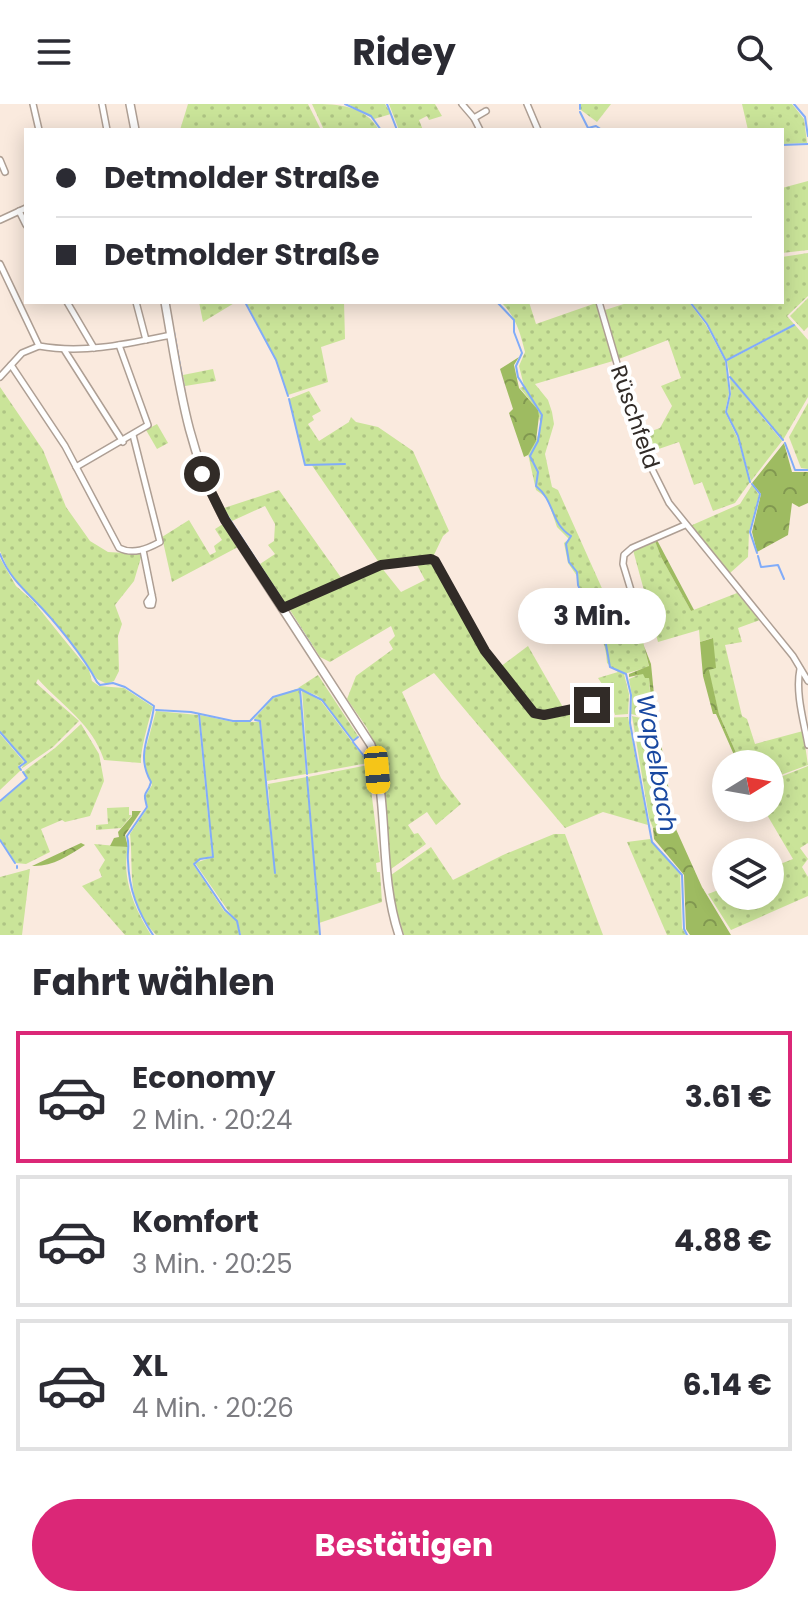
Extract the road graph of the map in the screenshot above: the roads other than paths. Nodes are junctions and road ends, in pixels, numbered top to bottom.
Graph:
1 (33, 104) edge
2 (102, 104) edge
3 (130, 104) edge
4 (462, 104) edge
5 (527, 104) edge
6 (486, 111) dead end
7 (474, 118) junction
8 (39, 128) edge
9 (107, 128) edge
10 (135, 128) edge
11 (479, 128) edge
12 (537, 128) edge
13 (0, 160) edge
14 (5, 172) dead end
15 (24, 209) edge
16 (19, 211) junction
17 (0, 220) edge
18 (24, 221) edge
19 (0, 264) edge
20 (68, 304) edge
21 (137, 304) edge
22 (165, 304) edge
23 (600, 304) edge
24 (171, 335) junction
25 (146, 340) junction
26 (119, 345) junction
27 (39, 346) junction
28 (94, 348) junction
29 (65, 351) junction
30 (11, 365) junction
31 (0, 377) edge
32 (133, 435) junction
33 (123, 442) junction
34 (76, 467) junction
35 (685, 525) junction
36 (143, 550) junction
37 (152, 595) dead end
38 (636, 607) dead end
39 (283, 608) junction
40 (800, 669) junction
41 (808, 681) edge
42 (592, 705) dead end
43 (808, 745) edge
44 (399, 935) edge

1 - 8 street
2 - 9 street
3 - 10 main road
4 - 7 street
5 - 12 street
6 - 7 street
7 - 11 street
13 - 14 street
15 - 16 street
16 - 17 street
16 - 18 street
19 - 27 street
20 - 28 street
21 - 25 street
22 - 24 main road
23 - 35 street, Rüschfeld
24 - 25 street
24 - 39 main road
25 - 26 street
26 - 28 street
26 - 32 street
27 - 29 street
27 - 30 street
28 - 29 street
29 - 33 street
30 - 31 street
30 - 34 street
32 - 33 street
32 - 36 street
33 - 34 street
34 - 36 street
35 - 38 street
35 - 40 street, Rüschfeld
36 - 37 street
39 - 42 street
39 - 44 main road
40 - 41 street, Rüschfeld
40 - 43 street

